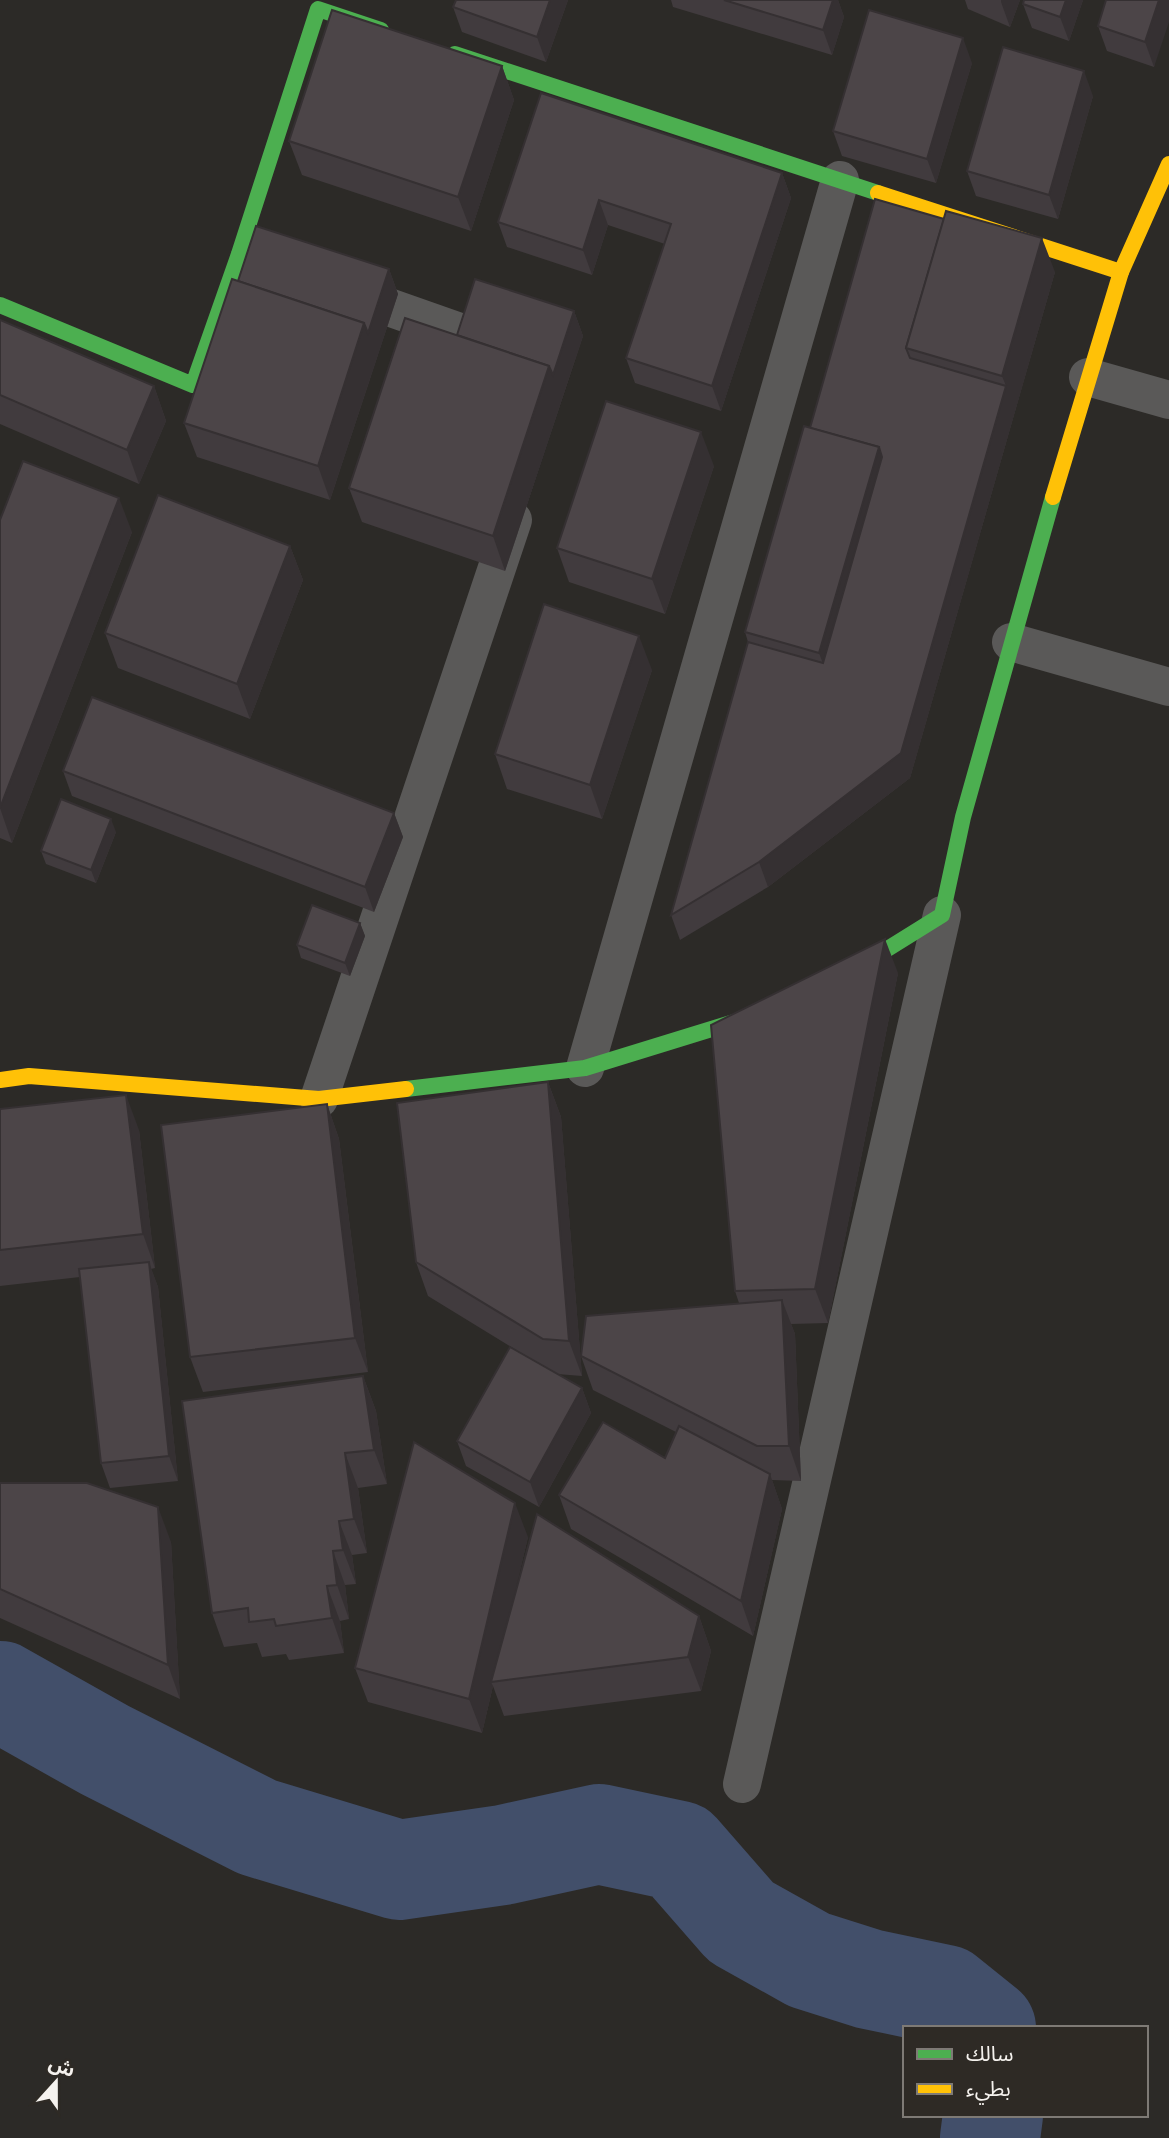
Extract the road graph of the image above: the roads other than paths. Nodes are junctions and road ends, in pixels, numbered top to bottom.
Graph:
1 (396, 35) edge
2 (435, 48) edge
3 (1169, 163) edge
4 (840, 180) junction
5 (1121, 272) junction
6 (317, 281) edge
7 (0, 306) edge
8 (537, 360) edge
9 (1088, 377) junction
10 (1169, 400) edge
11 (523, 489) edge
12 (1011, 642) junction
13 (1169, 687) edge
14 (942, 915) junction
15 (829, 982) edge
16 (781, 1006) edge
17 (585, 1068) junction
18 (0, 1080) edge
19 (319, 1099) junction
20 (742, 1784) dead end

1 - 7 street
2 - 4 street
3 - 5 street
4 - 5 street
4 - 17 street
5 - 9 street
6 - 8 street
9 - 10 street
9 - 12 street
11 - 19 street
12 - 13 street
12 - 14 street
14 - 15 street
14 - 20 street
16 - 17 street
17 - 19 street
18 - 19 street

